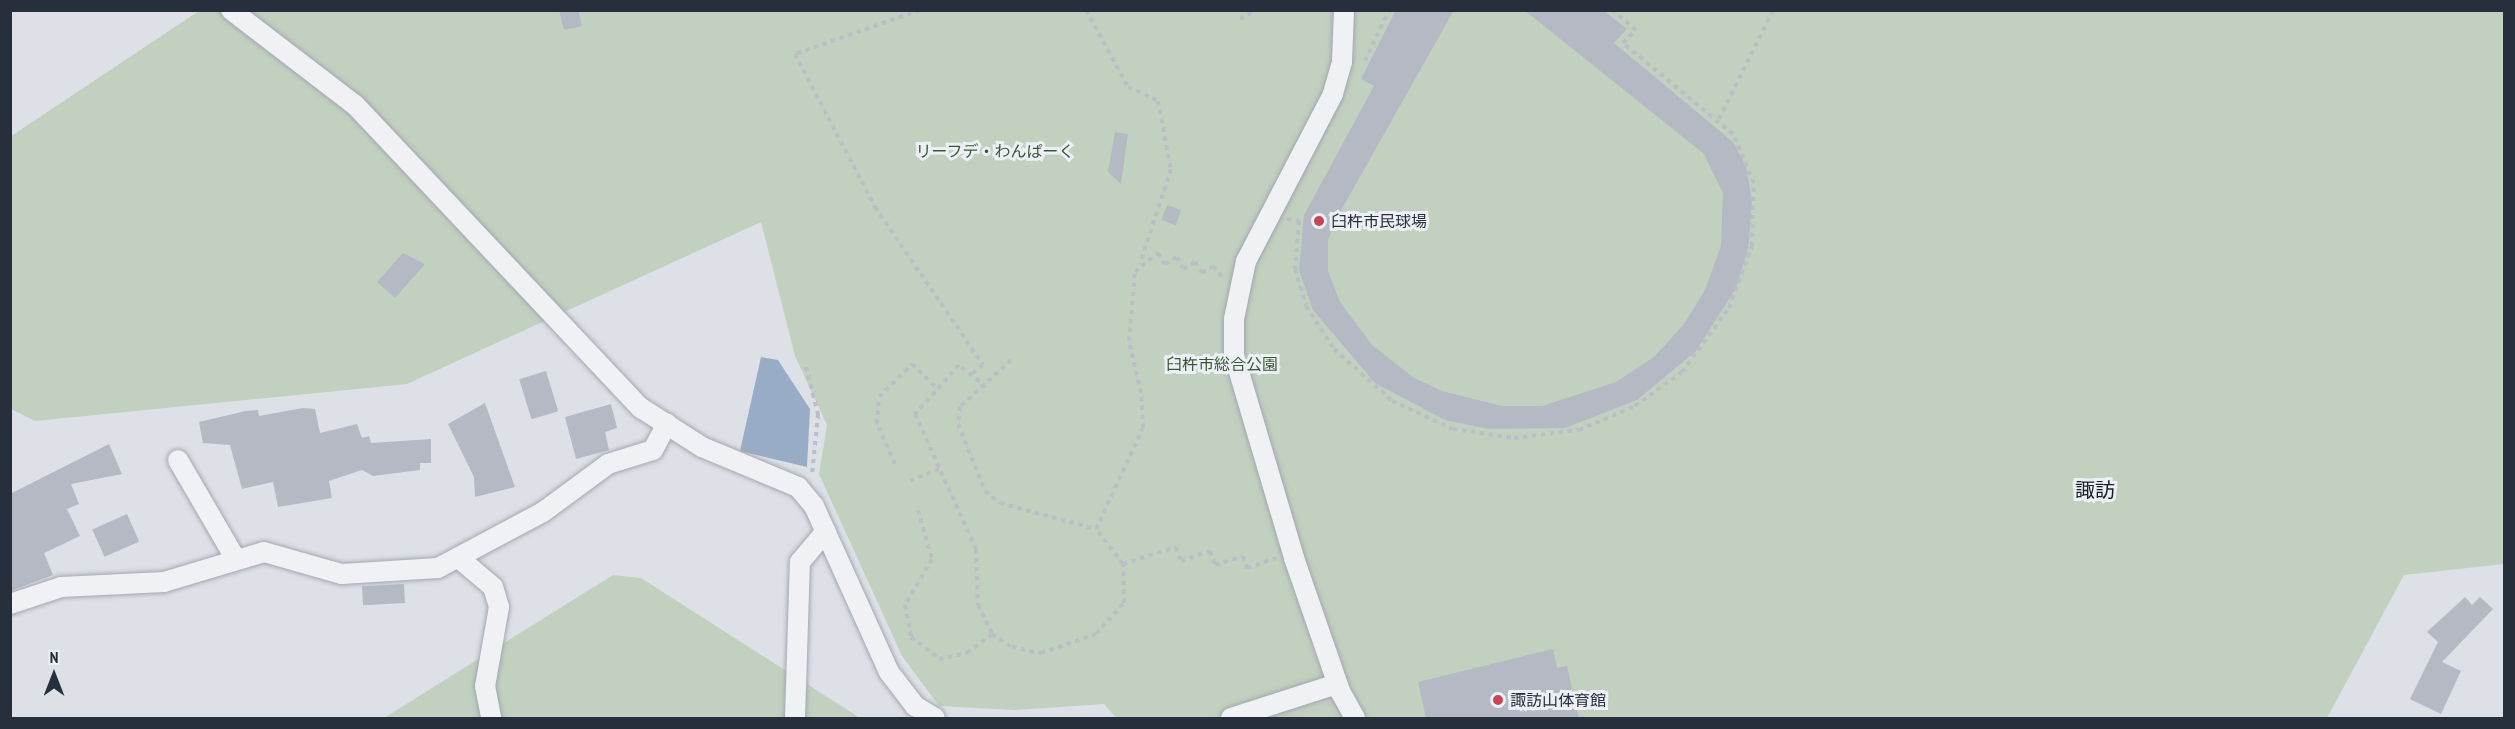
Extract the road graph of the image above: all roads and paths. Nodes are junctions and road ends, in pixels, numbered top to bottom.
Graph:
1 (231, 10) edge
2 (920, 10) edge
3 (1086, 10) edge
4 (1256, 10) edge
5 (1344, 10) edge
6 (1389, 10) edge
7 (1612, 10) edge
8 (1773, 10) edge
9 (1240, 19) dead end
10 (1365, 61) dead end
11 (1719, 118) junction
12 (1284, 218) dead end
13 (1140, 264) junction
14 (1231, 282) dead end
15 (1011, 360) dead end
16 (806, 367) dead end
17 (971, 374) junction
18 (936, 387) junction
19 (986, 387) junction
20 (666, 424) junction
21 (178, 460) dead end
22 (895, 464) dead end
23 (940, 468) junction
24 (910, 481) dead end
25 (811, 482) dead end
26 (918, 510) dead end
27 (1096, 529) junction
28 (826, 531) junction
29 (235, 558) junction
30 (460, 559) junction
31 (1274, 559) dead end
32 (1123, 564) junction
33 (10, 604) edge
34 (992, 634) junction
35 (1337, 684) junction
36 (491, 718) edge
37 (795, 718) edge
38 (935, 718) edge
39 (1231, 718) edge
40 (1355, 718) edge

1 - 20 street
2 - 17 path
3 - 13 path
4 - 9 path
5 - 35 street
6 - 10 path
7 - 11 path
8 - 11 path
11 - 12 path
13 - 14 path
13 - 27 path
15 - 19 path
16 - 25 path
17 - 18 path
17 - 19 path
18 - 22 path
18 - 23 path
19 - 27 path
20 - 28 street
20 - 30 street
21 - 29 street
23 - 24 path
23 - 34 path
26 - 34 path
27 - 32 path
28 - 37 street
28 - 38 street
29 - 30 street
29 - 33 street
30 - 36 street
31 - 32 path
32 - 34 path
35 - 39 street
35 - 40 street

